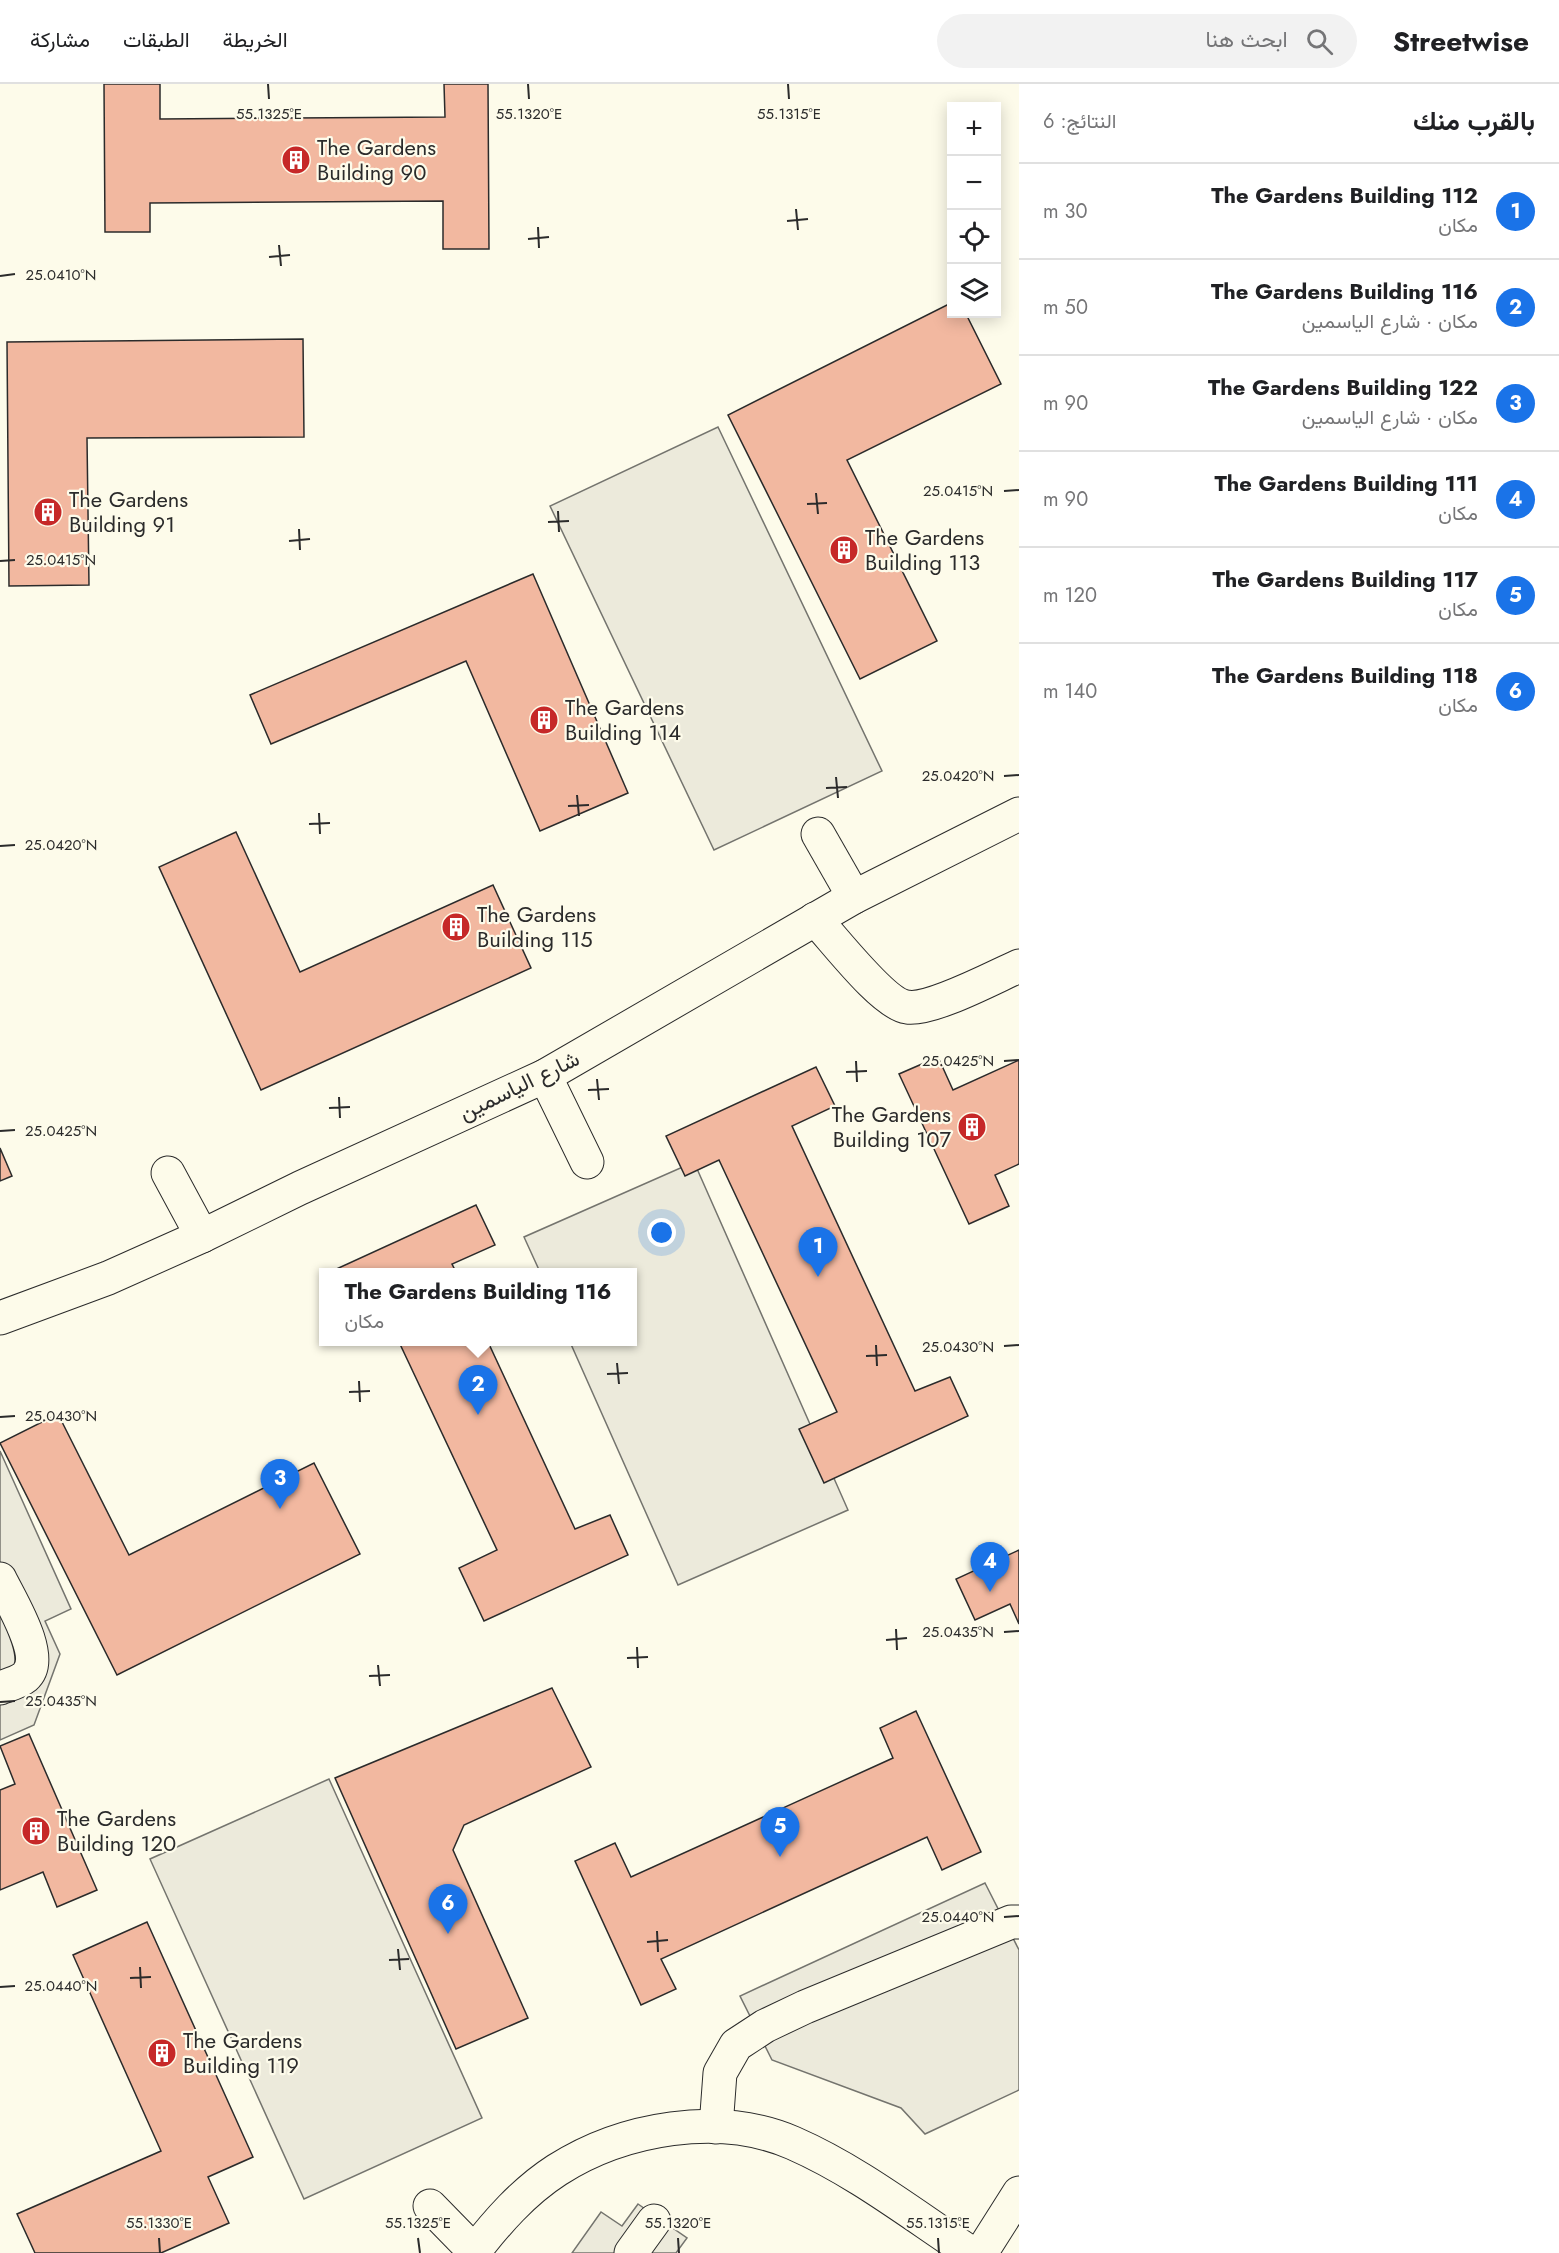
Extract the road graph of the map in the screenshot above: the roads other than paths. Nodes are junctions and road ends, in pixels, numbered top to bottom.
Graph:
1 (1019, 814) edge
2 (818, 834) dead end
3 (854, 897) junction
4 (815, 919) junction
5 (1019, 966) edge
6 (545, 1076) junction
7 (586, 1162) dead end
8 (168, 1173) dead end
9 (202, 1236) junction
10 (0, 1318) edge
11 (0, 1579) edge
12 (0, 1688) edge
13 (1019, 1922) edge
14 (716, 2127) junction
15 (1019, 2193) edge
16 (430, 2206) dead end
17 (654, 2221) dead end
18 (474, 2252) edge
19 (631, 2253) edge
20 (971, 2253) edge
21 (981, 2253) edge

1 - 3 street, شارع الياسمين
2 - 3 street
3 - 4 street, شارع الياسمين
4 - 5 street
4 - 6 street, شارع الياسمين
6 - 7 street
6 - 9 street, شارع الياسمين
8 - 9 street
9 - 10 street, شارع الياسمين
11 - 12 street
13 - 14 street
14 - 18 street
14 - 20 street
15 - 21 street
16 - 18 street
17 - 19 street

